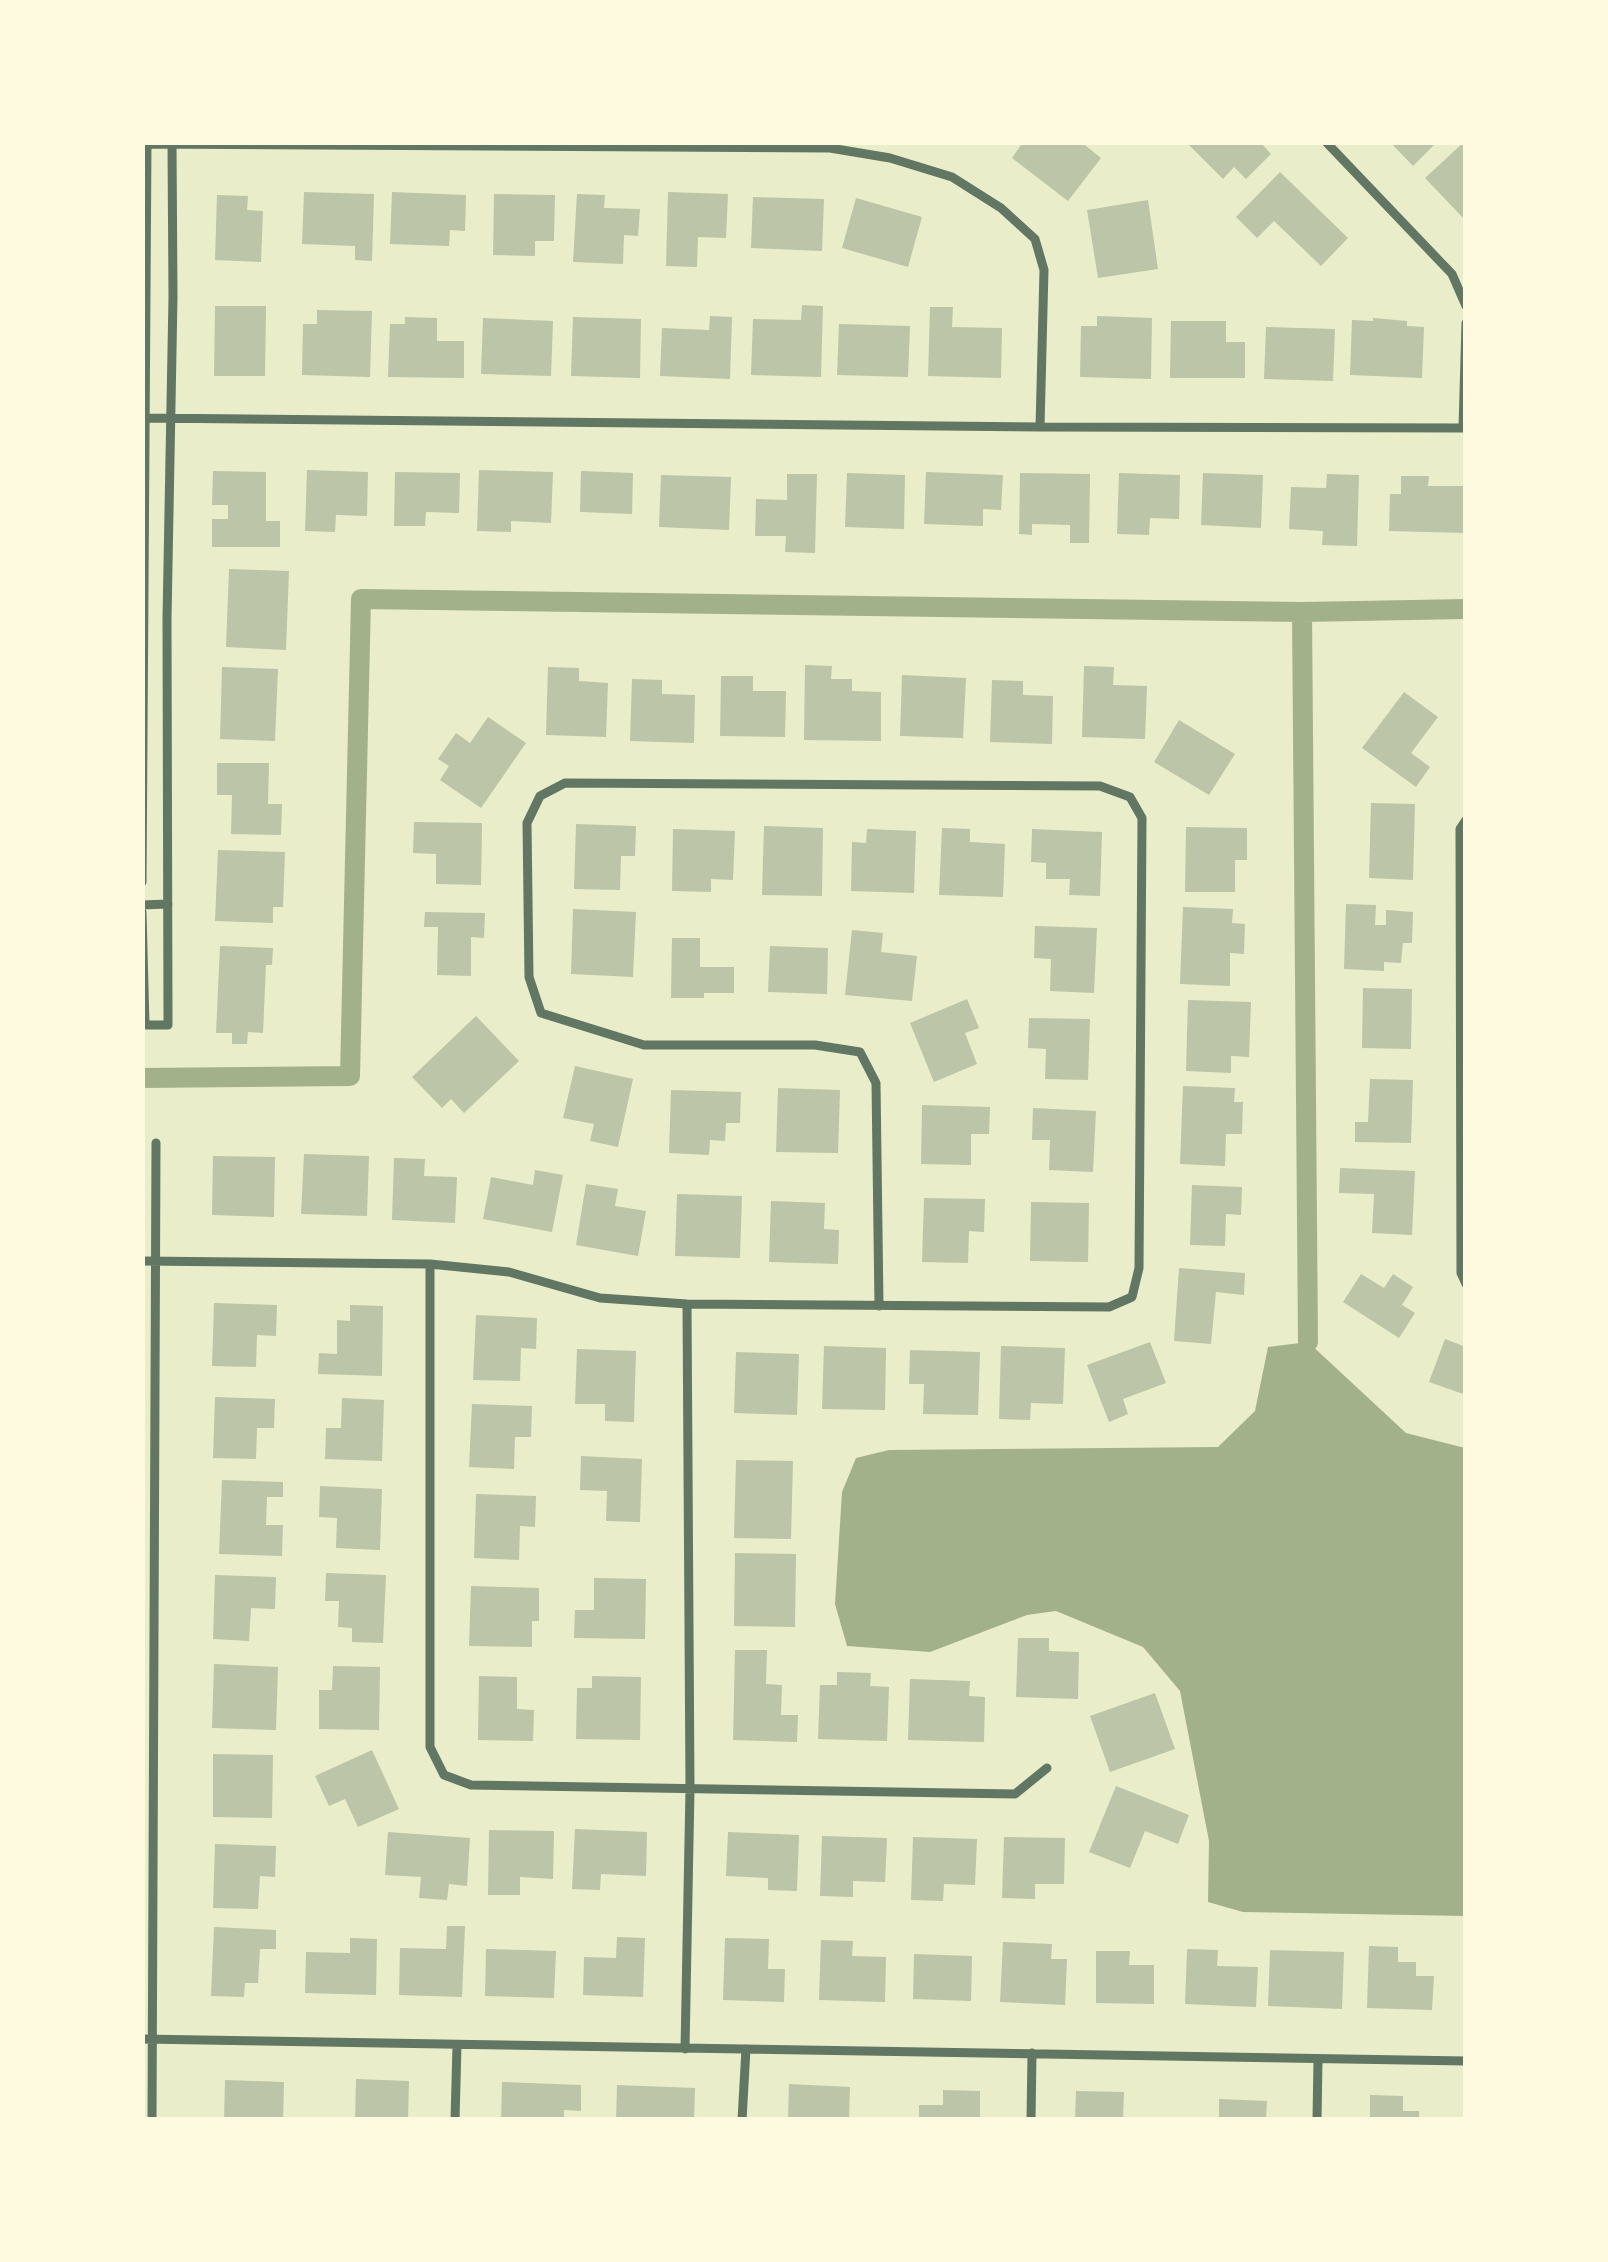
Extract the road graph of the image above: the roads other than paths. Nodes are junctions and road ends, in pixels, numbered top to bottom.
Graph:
1 (1326, 142) edge
2 (148, 143) edge
3 (172, 143) edge
4 (452, 145) edge
5 (1466, 306) edge
6 (1466, 323) edge
7 (146, 418) junction
8 (171, 418) junction
9 (1040, 428) junction
10 (1464, 428) edge
11 (1466, 820) edge
12 (142, 882) edge
13 (168, 904) junction
14 (142, 908) edge
15 (1462, 1048) edge
16 (156, 1143) dead end
17 (142, 1261) edge
18 (156, 1261) junction
19 (430, 1264) junction
20 (1466, 1284) edge
21 (687, 1304) junction
22 (879, 1306) junction
23 (1047, 1768) dead end
24 (690, 1789) junction
25 (148, 2039) edge
26 (458, 2046) junction
27 (685, 2048) junction
28 (746, 2049) junction
29 (1032, 2053) junction
30 (1318, 2059) junction
31 (1466, 2061) edge
32 (152, 2120) edge
33 (455, 2120) edge
34 (742, 2120) edge
35 (1031, 2120) edge
36 (1317, 2120) edge

1 - 5 street
2 - 3 street
2 - 7 street
3 - 4 street
3 - 8 street
4 - 9 street
6 - 10 street
7 - 8 street
7 - 12 street
8 - 9 street
8 - 13 street
9 - 10 street
11 - 15 street
13 - 14 street
13 - 14 street
15 - 20 street
16 - 18 street
17 - 18 street
18 - 19 street
18 - 25 street
19 - 21 street
19 - 24 street
21 - 22 street
21 - 24 street
22 - 22 street
23 - 24 street
24 - 27 street
25 - 26 street
25 - 32 street
26 - 27 street
26 - 33 street
27 - 28 street
28 - 29 street
28 - 34 street
29 - 30 street
29 - 35 street
30 - 31 street
30 - 36 street

